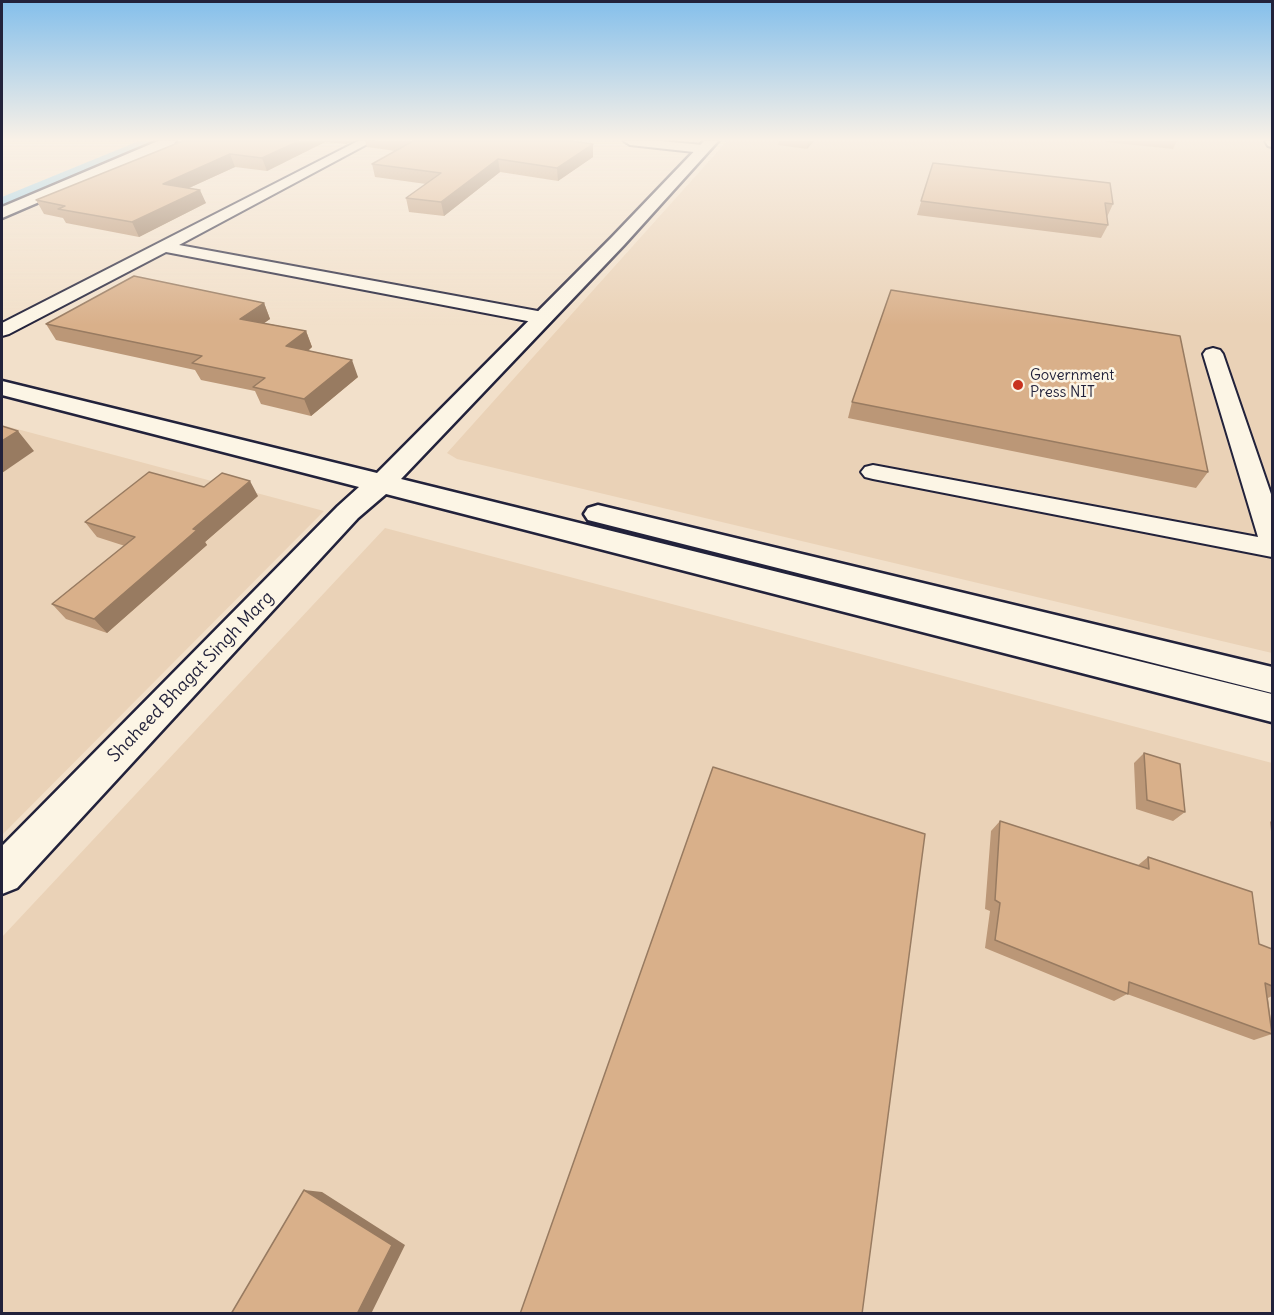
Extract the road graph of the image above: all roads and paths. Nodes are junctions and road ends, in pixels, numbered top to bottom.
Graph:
1 (27, 202) edge
2 (251, 202) edge
3 (653, 202) edge
4 (2, 213) edge
5 (166, 247) junction
6 (543, 318) junction
7 (2, 330) edge
8 (1213, 354) dead end
9 (2, 370) edge
10 (2, 388) edge
11 (873, 472) dead end
12 (391, 475) junction
13 (1272, 548) edge
14 (1272, 680) edge
15 (1272, 708) edge
16 (2, 874) edge

1 - 4 street
2 - 5 street
3 - 6 street, Shaheed Bhagat Singh Marg
5 - 6 street
5 - 7 street
6 - 12 street, Shaheed Bhagat Singh Marg
8 - 13 street
9 - 12 street
10 - 12 street
11 - 13 street
12 - 14 street
12 - 15 street
12 - 16 street, Shaheed Bhagat Singh Marg

